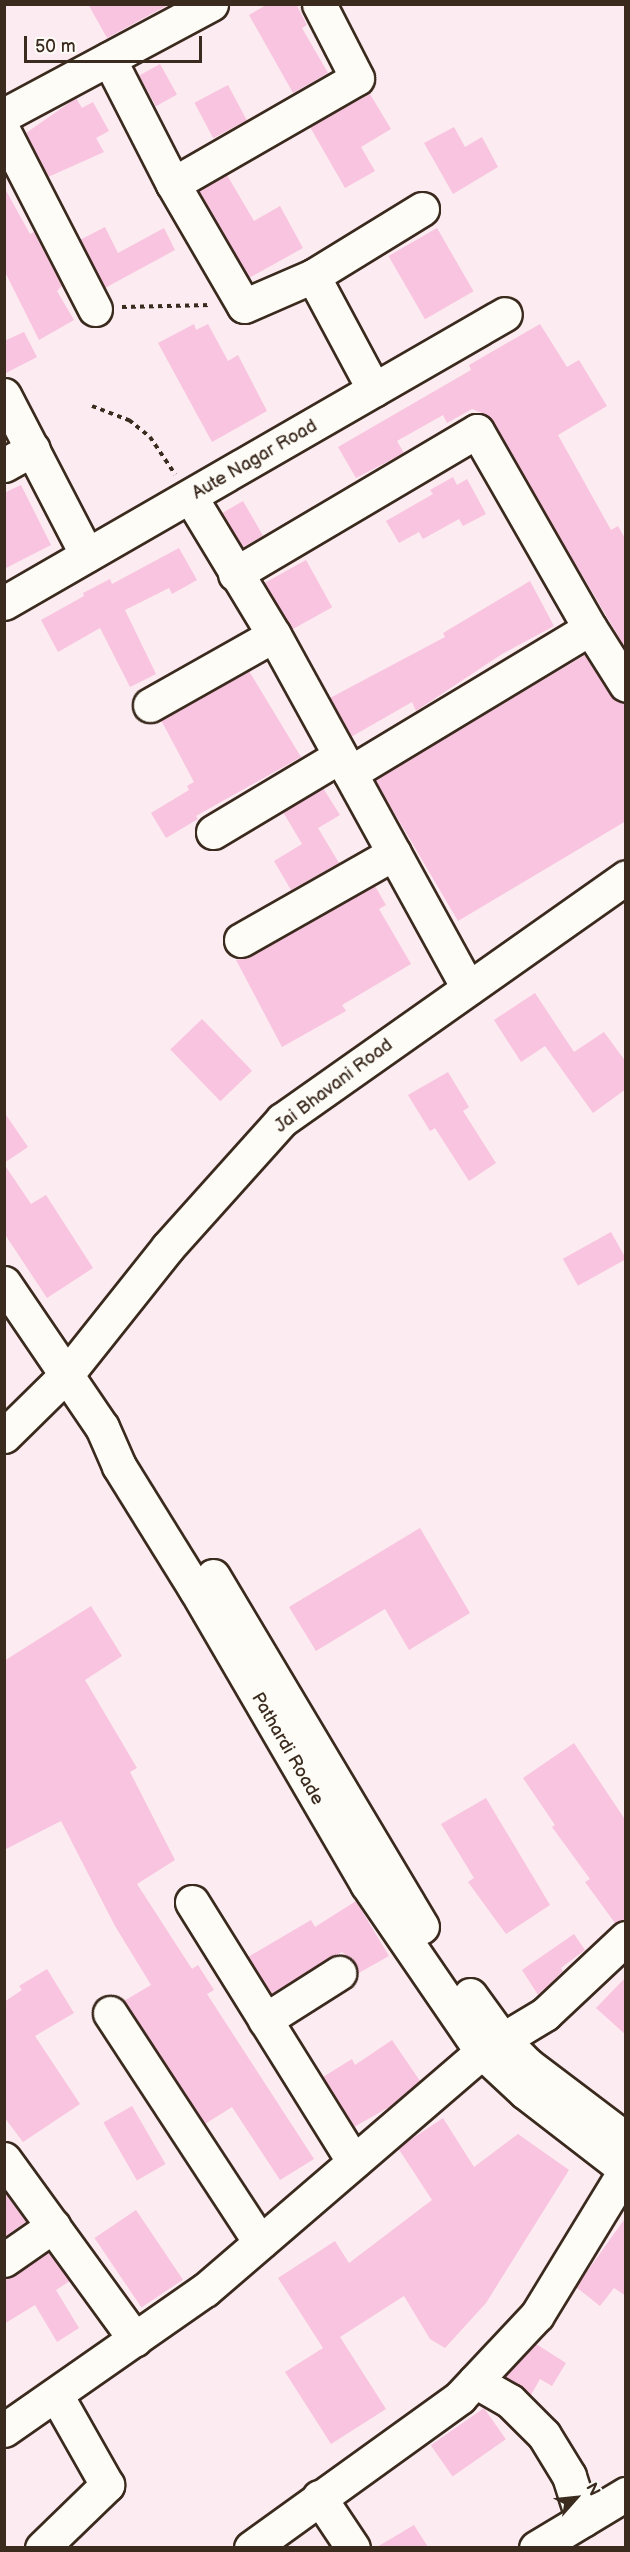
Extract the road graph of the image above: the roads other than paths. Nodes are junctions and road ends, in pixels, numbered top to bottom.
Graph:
1 (211, 4) edge
2 (319, 4) edge
3 (109, 59) junction
4 (4, 116) edge
5 (4, 132) edge
6 (173, 184) junction
7 (422, 209) dead end
8 (313, 276) junction
9 (95, 309) road end
10 (505, 314) dead end
11 (374, 390) junction
12 (4, 395) edge
13 (33, 449) junction
14 (4, 465) edge
15 (191, 498) junction
16 (87, 555) junction
17 (235, 574) junction
18 (4, 603) edge
19 (590, 628) junction
20 (274, 635) junction
21 (626, 685) edge
22 (150, 705) dead end
23 (345, 764) junction
24 (213, 832) dead end
25 (394, 853) junction
26 (626, 876) edge
27 (241, 940) dead end
28 (468, 988) junction
29 (4, 1283) edge
30 (67, 1374) junction
31 (4, 1436) edge
32 (192, 1902) dead end
33 (626, 1938) edge
34 (339, 1973) dead end
35 (110, 2013) dead end
36 (265, 2020) junction
37 (492, 2045) junction
38 (626, 2139) edge
39 (4, 2159) edge
40 (354, 2162) junction
41 (625, 2170) edge
42 (53, 2226) junction
43 (260, 2242) junction
44 (4, 2260) edge
45 (135, 2339) junction
46 (475, 2381) junction
47 (56, 2394) junction
48 (4, 2430) edge
49 (626, 2494) edge
50 (319, 2497) junction
51 (583, 2520) junction
52 (42, 2547) edge
53 (251, 2547) edge
54 (353, 2547) edge
55 (536, 2547) edge

1 - 3 street
2 - 6 street
3 - 4 street
3 - 6 street
5 - 9 street
6 - 8 street
7 - 8 street
8 - 11 street
10 - 11 street, Aute Nagar Road
11 - 15 street, Aute Nagar Road
12 - 13 street
13 - 14 street
13 - 16 street
15 - 16 street, Aute Nagar Road
15 - 17 street
16 - 18 street, Aute Nagar Road
17 - 19 street
17 - 20 street
19 - 21 street
19 - 23 street
20 - 22 street
20 - 23 street
23 - 24 street
23 - 25 street
25 - 27 street
25 - 28 street
26 - 28 street, Jai Bhavani Road
28 - 30 street, Jai Bhavani Road
29 - 30 street, Pathardi Roade
30 - 31 street, Jai Bhavani Road
30 - 37 street, Pathardi Roade
32 - 36 street
33 - 37 street
34 - 36 street
35 - 43 street
36 - 40 street
37 - 38 street
37 - 40 street
37 - 41 street, Pathardi Roade
39 - 42 street
40 - 43 street
41 - 46 street
42 - 44 street
42 - 45 street
43 - 45 street
45 - 47 street
46 - 50 street
46 - 51 street
47 - 48 street
47 - 52 street
49 - 51 street
50 - 53 street
50 - 54 street
51 - 55 street

